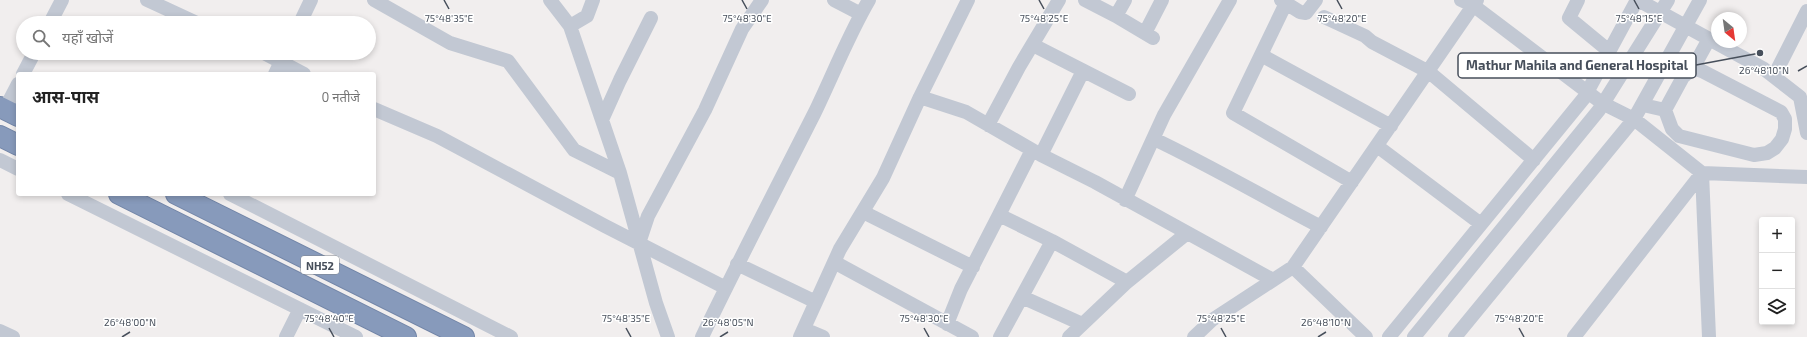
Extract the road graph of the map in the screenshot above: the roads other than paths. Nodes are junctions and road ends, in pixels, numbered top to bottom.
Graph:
1 (62, 0) edge
2 (148, 0) edge
3 (311, 0) edge
4 (376, 0) edge
5 (550, 0) edge
6 (593, 0) edge
7 (762, 0) edge
8 (834, 0) edge
9 (869, 0) edge
10 (968, 0) edge
11 (1059, 0) edge
12 (1085, 0) edge
13 (1125, 0) edge
14 (1162, 0) edge
15 (1230, 0) edge
16 (1316, 0) edge
17 (1461, 0) edge
18 (1578, 0) edge
19 (1638, 0) edge
20 (1700, 0) edge
21 (1284, 1) edge
22 (1476, 3) edge
23 (1665, 6) edge
24 (1807, 11) edge
25 (861, 14) junction
26 (54, 16) edge
27 (182, 16) edge
28 (303, 16) edge
29 (1116, 16) junction
30 (1324, 17) dead end
31 (651, 18) dead end
32 (570, 26) junction
33 (1686, 26) junction
34 (1709, 39) junction
35 (1033, 45) junction
36 (1610, 51) junction
37 (1262, 55) junction
38 (30, 60) edge
39 (280, 63) edge
40 (1693, 68) junction
41 (1083, 71) junction
42 (24, 72) edge
43 (300, 72) edge
44 (1429, 72) junction
45 (1774, 76) junction
46 (1587, 92) junction
47 (1129, 94) dead end
48 (920, 97) junction
49 (1602, 103) junction
50 (1642, 105) junction
51 (376, 110) edge
52 (1665, 110) junction
53 (1634, 119) junction
54 (602, 120) junction
55 (988, 125) junction
56 (1391, 126) junction
57 (1807, 133) edge
58 (0, 136) edge
59 (1154, 139) junction
60 (16, 144) edge
61 (1377, 146) junction
62 (1036, 152) junction
63 (0, 160) edge
64 (1534, 160) junction
65 (16, 168) edge
66 (620, 173) junction
67 (1702, 173) junction
68 (1807, 177) edge
69 (1352, 182) junction
70 (72, 196) edge
71 (123, 196) edge
72 (180, 196) edge
73 (234, 196) edge
74 (1125, 200) junction
75 (863, 212) junction
76 (999, 215) junction
77 (1481, 224) junction
78 (1321, 227) junction
79 (1186, 234) junction
80 (1052, 241) junction
81 (639, 243) junction
82 (834, 262) junction
83 (738, 264) junction
84 (973, 267) junction
85 (1293, 267) junction
86 (1273, 280) junction
87 (1127, 282) junction
88 (726, 288) junction
89 (1022, 297) junction
90 (816, 302) junction
91 (300, 309) junction
92 (947, 324) junction
93 (1082, 324) junction
94 (0, 331) edge
95 (802, 333) edge
96 (13, 337) edge
97 (286, 337) edge
98 (356, 337) edge
99 (406, 337) edge
100 (464, 337) edge
101 (511, 337) edge
102 (668, 337) edge
103 (702, 337) edge
104 (823, 337) edge
105 (972, 337) edge
106 (1000, 337) edge
107 (1068, 337) edge
108 (1194, 337) edge
109 (1366, 337) edge
110 (1389, 337) edge
111 (1414, 337) edge
112 (1455, 337) edge
113 (1574, 337) edge
114 (1709, 337) edge

1 - 26 street
2 - 27 street
3 - 28 street
4 - 66 street
5 - 32 street
6 - 32 street
7 - 81 street
8 - 25 street
9 - 25 street
10 - 48 street
11 - 35 street
12 - 29 street
13 - 29 street
14 - 29 street
15 - 59 street
16 - 21 street
17 - 22 street
18 - 36 street
19 - 23 street
19 - 36 street
20 - 33 street
21 - 37 street
22 - 44 street
22 - 46 street
23 - 33 street
23 - 49 street
24 - 45 street
25 - 83 street
30 - 44 street
31 - 54 street
32 - 54 street
33 - 34 street
33 - 50 street
34 - 40 street
34 - 45 street
35 - 41 street
35 - 55 street
36 - 46 street
37 - 56 street
37 - 69 street
38 - 42 street
39 - 43 street
40 - 52 street
40 - 52 street
41 - 47 street
41 - 62 street
44 - 56 street
44 - 64 street
45 - 57 street
46 - 49 street
46 - 64 street
48 - 55 street
48 - 75 street
49 - 53 street
49 - 111 street
50 - 52 street
50 - 53 street
51 - 81 street
53 - 67 street
53 - 112 street
54 - 66 street
55 - 62 street
56 - 61 street
58 - 60 highway
59 - 74 street
59 - 78 street
61 - 69 street
61 - 77 street
62 - 74 street
62 - 76 street
63 - 65 street
64 - 77 street
66 - 81 street
67 - 68 street
67 - 113 street
67 - 114 street
69 - 78 street
70 - 91 street
71 - 99 highway, NH52
72 - 100 highway, NH52
73 - 101 street
74 - 79 street
75 - 82 street
75 - 84 street
76 - 80 street
76 - 84 street
77 - 110 street
78 - 85 street
79 - 86 street
79 - 87 street
80 - 87 street
80 - 89 street
81 - 88 street
81 - 102 street
82 - 90 street
82 - 92 street
83 - 88 street
83 - 90 street
84 - 92 street
85 - 86 street
85 - 109 street
86 - 108 street
87 - 93 street
88 - 103 street
89 - 93 street
89 - 106 street
90 - 95 street
91 - 97 street
91 - 98 street
92 - 105 street
93 - 107 street
94 - 96 street
95 - 104 street

